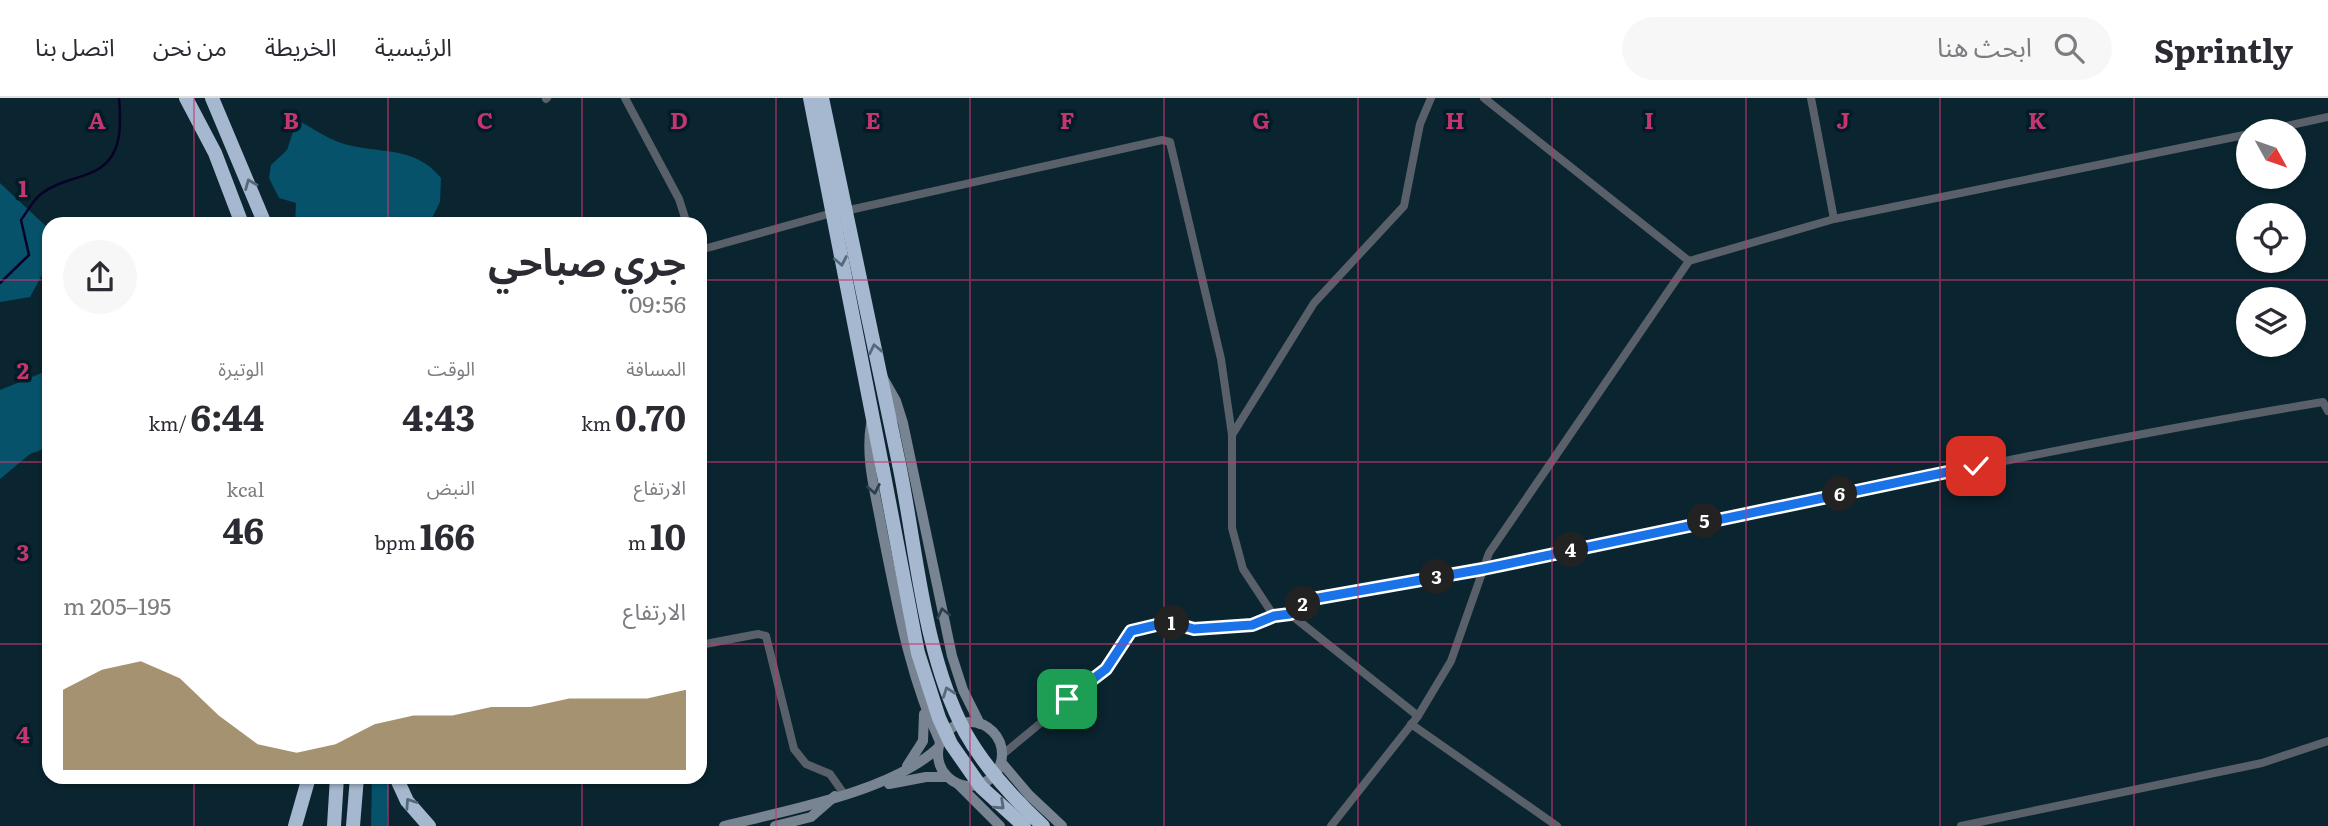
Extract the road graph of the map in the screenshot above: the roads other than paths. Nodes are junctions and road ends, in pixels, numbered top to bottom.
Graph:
1 (186, 98) edge
2 (212, 98) edge
3 (625, 98) edge
4 (810, 98) edge
5 (822, 98) edge
6 (1431, 98) edge
7 (1484, 98) edge
8 (1811, 98) edge
9 (2328, 117) edge
10 (2306, 122) edge
11 (2236, 137) edge
12 (838, 212) junction
13 (239, 217) edge
14 (262, 217) edge
15 (685, 217) edge
16 (1834, 219) junction
17 (707, 248) edge
18 (1689, 261) junction
19 (881, 375) junction
20 (2328, 411) edge
21 (872, 421) junction
22 (1232, 435) junction
23 (1483, 569) junction
24 (1290, 614) junction
25 (1274, 616) junction
26 (707, 644) edge
27 (922, 701) junction
28 (1418, 716) junction
29 (980, 724) junction
30 (1411, 724) junction
31 (2328, 741) edge
32 (939, 745) junction
33 (1002, 759) junction
34 (894, 776) junction
35 (947, 777) junction
36 (307, 784) edge
37 (315, 784) edge
38 (337, 784) edge
39 (356, 784) edge
40 (399, 784) edge
41 (872, 785) junction
42 (958, 785) junction
43 (839, 795) junction
44 (295, 826) edge
45 (304, 826) edge
46 (334, 826) edge
47 (353, 826) edge
48 (429, 826) edge
49 (724, 826) edge
50 (775, 826) edge
51 (1000, 826) edge
52 (1024, 826) edge
53 (1043, 826) edge
54 (1062, 826) edge
55 (1331, 826) edge
56 (1557, 826) edge
57 (1961, 826) edge

1 - 13 highway
14 -> 2 highway
3 - 15 street
4 - 12 highway
5 - 12 highway
6 - 22 street
7 - 18 street
8 - 16 street
9 - 10 street
11 - 16 street
12 - 17 street
19 -> 12 highway
12 -> 21 highway
12 - 22 street
16 - 18 street
18 - 23 street
29 -> 19 main road
53 -> 19 highway, bridge
20 - 23 street
21 -> 27 main road
21 -> 52 highway, bridge
22 - 25 street
23 - 24 street
23 - 28 street
24 - 25 street
24 - 28 street
25 - 33 street
26 - 43 street
27 - 32 main road
27 - 34 main road
28 - 30 street
29 - 32 main road
29 - 33 main road
30 - 55 street
30 - 56 street
31 - 57 street
32 - 34 main road
32 - 35 main road
33 - 42 main road
33 - 54 main road
34 - 41 main road
35 - 41 main road
35 - 42 main road
36 - 44 highway
37 - 45 highway
38 - 46 highway
39 - 47 highway
48 -> 40 highway
41 - 43 main road
42 - 51 main road
43 - 49 main road
43 - 50 main road

